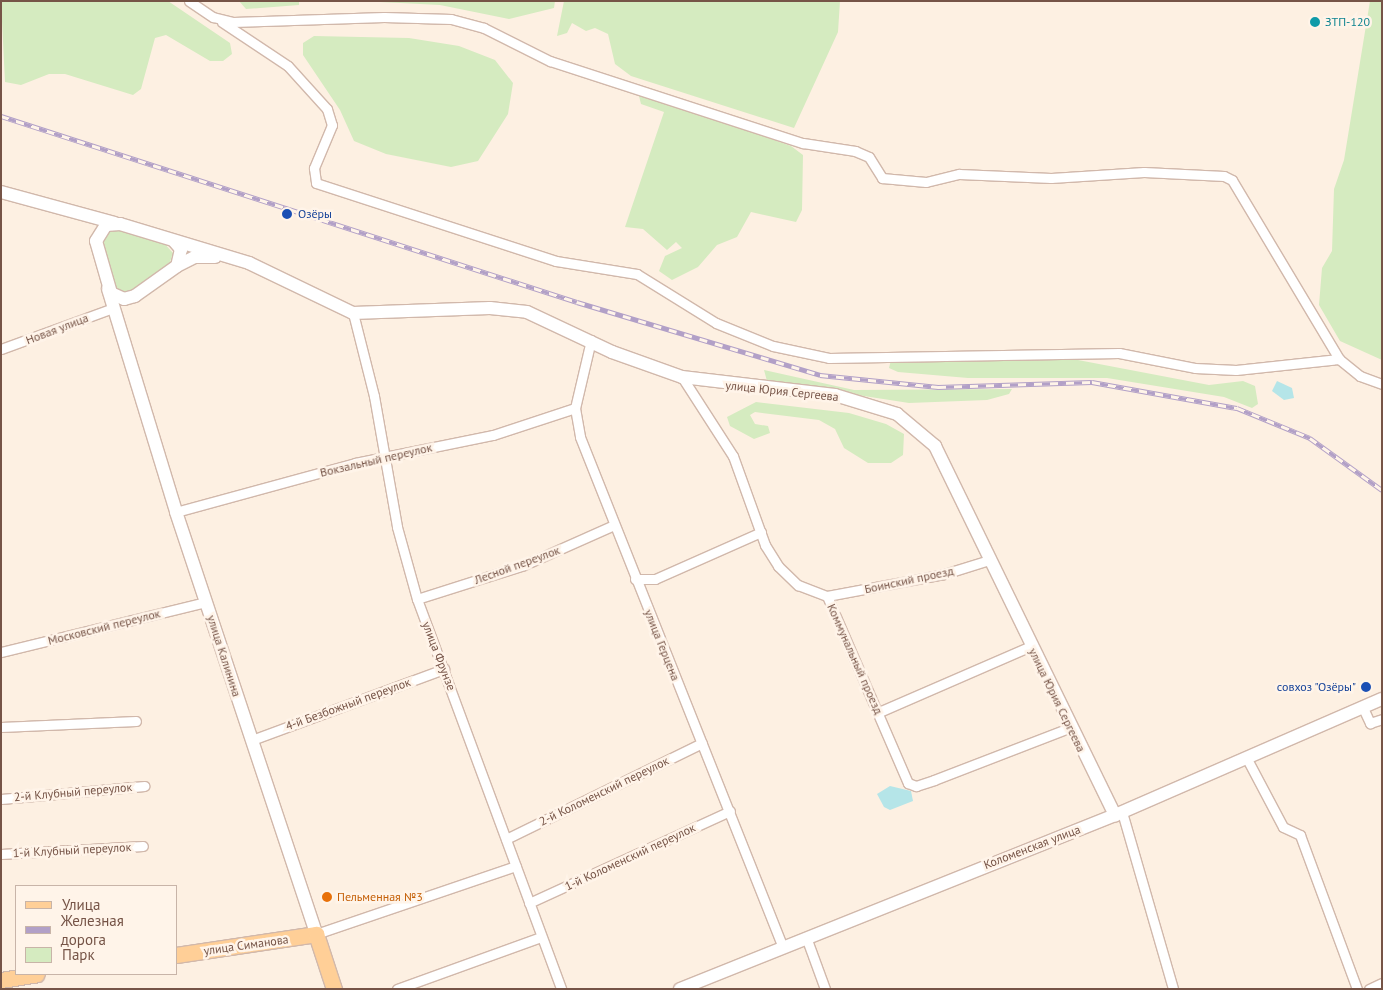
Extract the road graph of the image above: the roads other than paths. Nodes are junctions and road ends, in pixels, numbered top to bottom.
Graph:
1 (189, 1) edge
2 (213, 17) junction
3 (1, 192) edge
4 (120, 224) junction
5 (174, 241) junction
6 (230, 256) junction
7 (177, 266) junction
8 (107, 286) junction
9 (135, 296) junction
10 (113, 308) junction
11 (353, 313) junction
12 (118, 323) junction
13 (591, 340) junction
14 (1, 349) edge
15 (1339, 358) junction
16 (682, 377) junction
17 (1382, 384) edge
18 (575, 408) junction
19 (385, 459) junction
20 (176, 512) junction
21 (614, 525) junction
22 (761, 532) junction
23 (989, 560) junction
24 (635, 579) junction
25 (827, 596) junction
26 (417, 599) junction
27 (206, 602) junction
28 (1031, 646) junction
29 (1, 652) edge
30 (444, 669) junction
31 (1382, 699) edge
32 (1363, 708) junction
33 (879, 712) junction
34 (1382, 719) edge
35 (136, 721) dead end
36 (1, 726) edge
37 (1070, 727) junction
38 (252, 740) junction
39 (702, 742) junction
40 (1246, 757) junction
41 (144, 786) dead end
42 (1, 799) edge
43 (730, 811) junction
44 (1119, 814) junction
45 (506, 840) junction
46 (143, 846) dead end
47 (1, 854) edge
48 (516, 866) junction
49 (529, 903) junction
50 (316, 934) junction
51 (806, 936) junction
52 (541, 937) junction
53 (782, 946) junction
54 (178, 955) edge
55 (31, 975) edge
56 (1, 980) edge
57 (1382, 983) edge
58 (560, 987) edge
59 (334, 989) edge
60 (397, 989) edge
61 (550, 989) edge
62 (680, 989) edge
63 (825, 989) edge
64 (1173, 989) edge
65 (1357, 989) edge
66 (1369, 989) edge

1 - 2 street
2 - 15 street
2 - 15 street
3 - 4 street
4 - 5 street
4 - 8 street
5 - 6 street, улица Юрия Сергеева
5 - 7 street
6 - 7 street
6 - 11 street, улица Юрия Сергеева
7 - 9 street
8 - 9 street
8 - 10 street, улица Калинина
9 - 12 street
10 - 12 street, улица Калинина
10 - 14 street, Новая улица
11 - 13 street, улица Юрия Сергеева
11 - 19 street, улица Фрунзе
12 - 20 street, улица Калинина
13 - 16 street, улица Юрия Сергеева
13 - 18 street, улица Герцена
15 - 17 street
16 - 22 street, Коммунальный проезд
16 - 23 street, улица Юрия Сергеева
18 - 19 street, Вокзальный переулок
18 - 21 street, улица Герцена
19 - 20 street, Вокзальный переулок
19 - 26 street, улица Фрунзе
20 - 27 street, улица Калинина
21 - 24 street, улица Герцена
21 - 26 street, Лесной переулок
22 - 24 street
22 - 25 street, Коммунальный проезд
23 - 25 street, Боинский проезд
23 - 28 street, улица Юрия Сергеева
24 - 39 street, улица Герцена
25 - 33 street, Коммунальный проезд
26 - 30 street, улица Фрунзе
27 - 29 street, Московский переулок
27 - 38 street, улица Калинина
28 - 33 street
28 - 37 street, улица Юрия Сергеева
30 - 38 street, 4-й Безбожный переулок
30 - 45 street, улица Фрунзе
31 - 32 street, Коломенская улица
32 - 34 street
32 - 40 street, Коломенская улица
33 - 37 street, Коммунальный проезд
35 - 36 street
37 - 44 street, улица Юрия Сергеева
38 - 50 street, улица Калинина
39 - 43 street, улица Герцена
39 - 45 street, 2-й Коломенский переулок
40 - 44 street, Коломенская улица
40 - 65 street
41 - 42 street, 2-й Клубный переулок
43 - 49 street, 1-й Коломенский переулок
43 - 53 street, улица Герцена
44 - 51 street, Коломенская улица
44 - 64 street, улица Юрия Сергеева
45 - 48 street, улица Фрунзе
46 - 47 street, 1-й Клубный переулок
48 - 49 street, улица Фрунзе
48 - 50 street
49 - 52 street, улица Фрунзе
50 - 54 main road, улица Симанова
50 - 59 main road, улица Калинина
51 - 53 street, Коломенская улица
51 - 63 street
52 - 58 street, улица Фрунзе
52 - 60 street
53 - 62 street, Коломенская улица
55 - 56 main road
57 - 66 street
58 - 61 street

